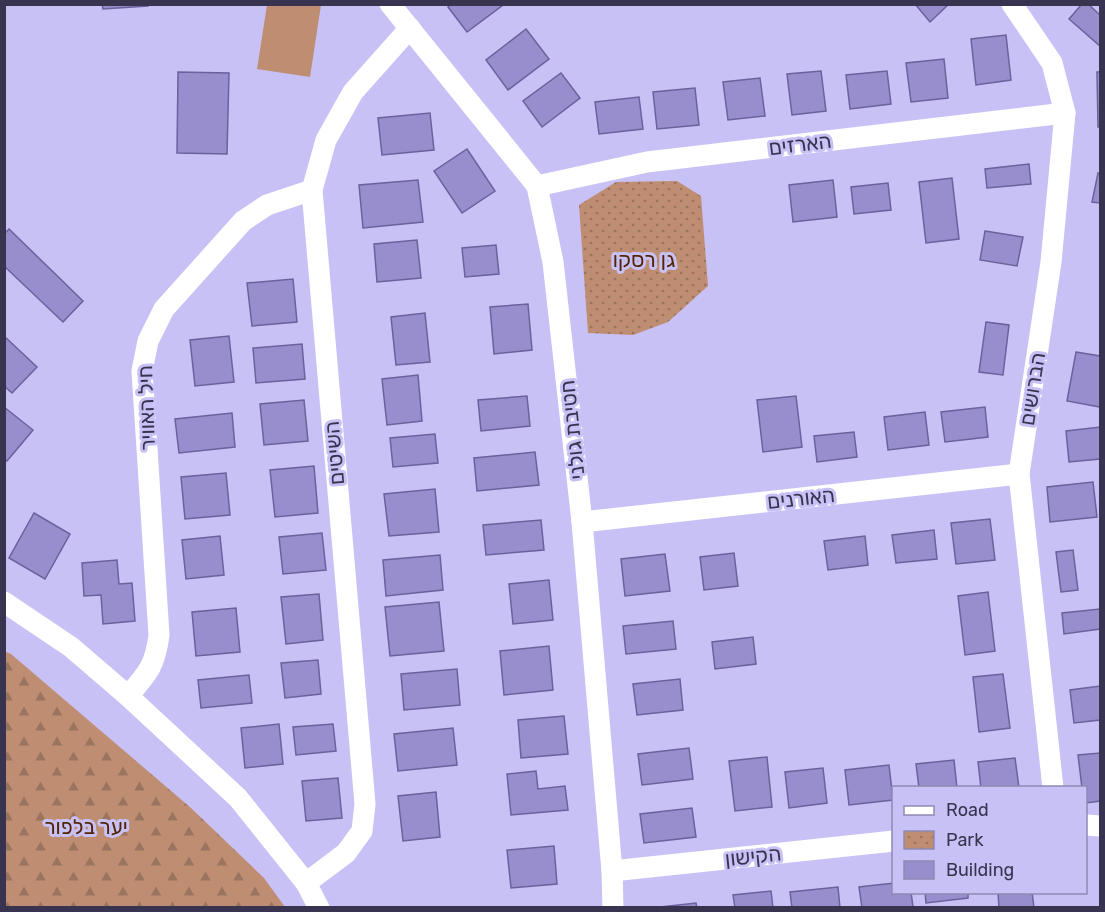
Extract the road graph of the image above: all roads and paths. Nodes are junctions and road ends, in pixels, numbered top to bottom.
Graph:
1 (390, 4) edge
2 (1012, 4) edge
3 (410, 28) junction
4 (1065, 113) junction
5 (537, 186) junction
6 (312, 190) junction
7 (1019, 474) junction
8 (582, 522) junction
9 (4, 602) edge
10 (128, 696) junction
11 (1053, 786) edge
12 (892, 842) edge
13 (612, 872) junction
14 (306, 884) junction
15 (319, 908) edge
16 (613, 908) edge

1 - 3 street, חטיבת גולני
2 - 4 street, הברושים
3 - 5 street, חטיבת גולני
3 - 6 street, השיטים
4 - 5 street, הארזים
4 - 7 street, הברושים
5 - 8 street, חטיבת גולני
6 - 10 street, חיל האוויר
6 - 14 street, השיטים
7 - 8 street, האורנים
7 - 11 street, הברושים
8 - 13 street, חטיבת גולני
9 - 10 street
10 - 14 street
12 - 13 street, הקישון
13 - 16 street, חטיבת גולני
14 - 15 street

